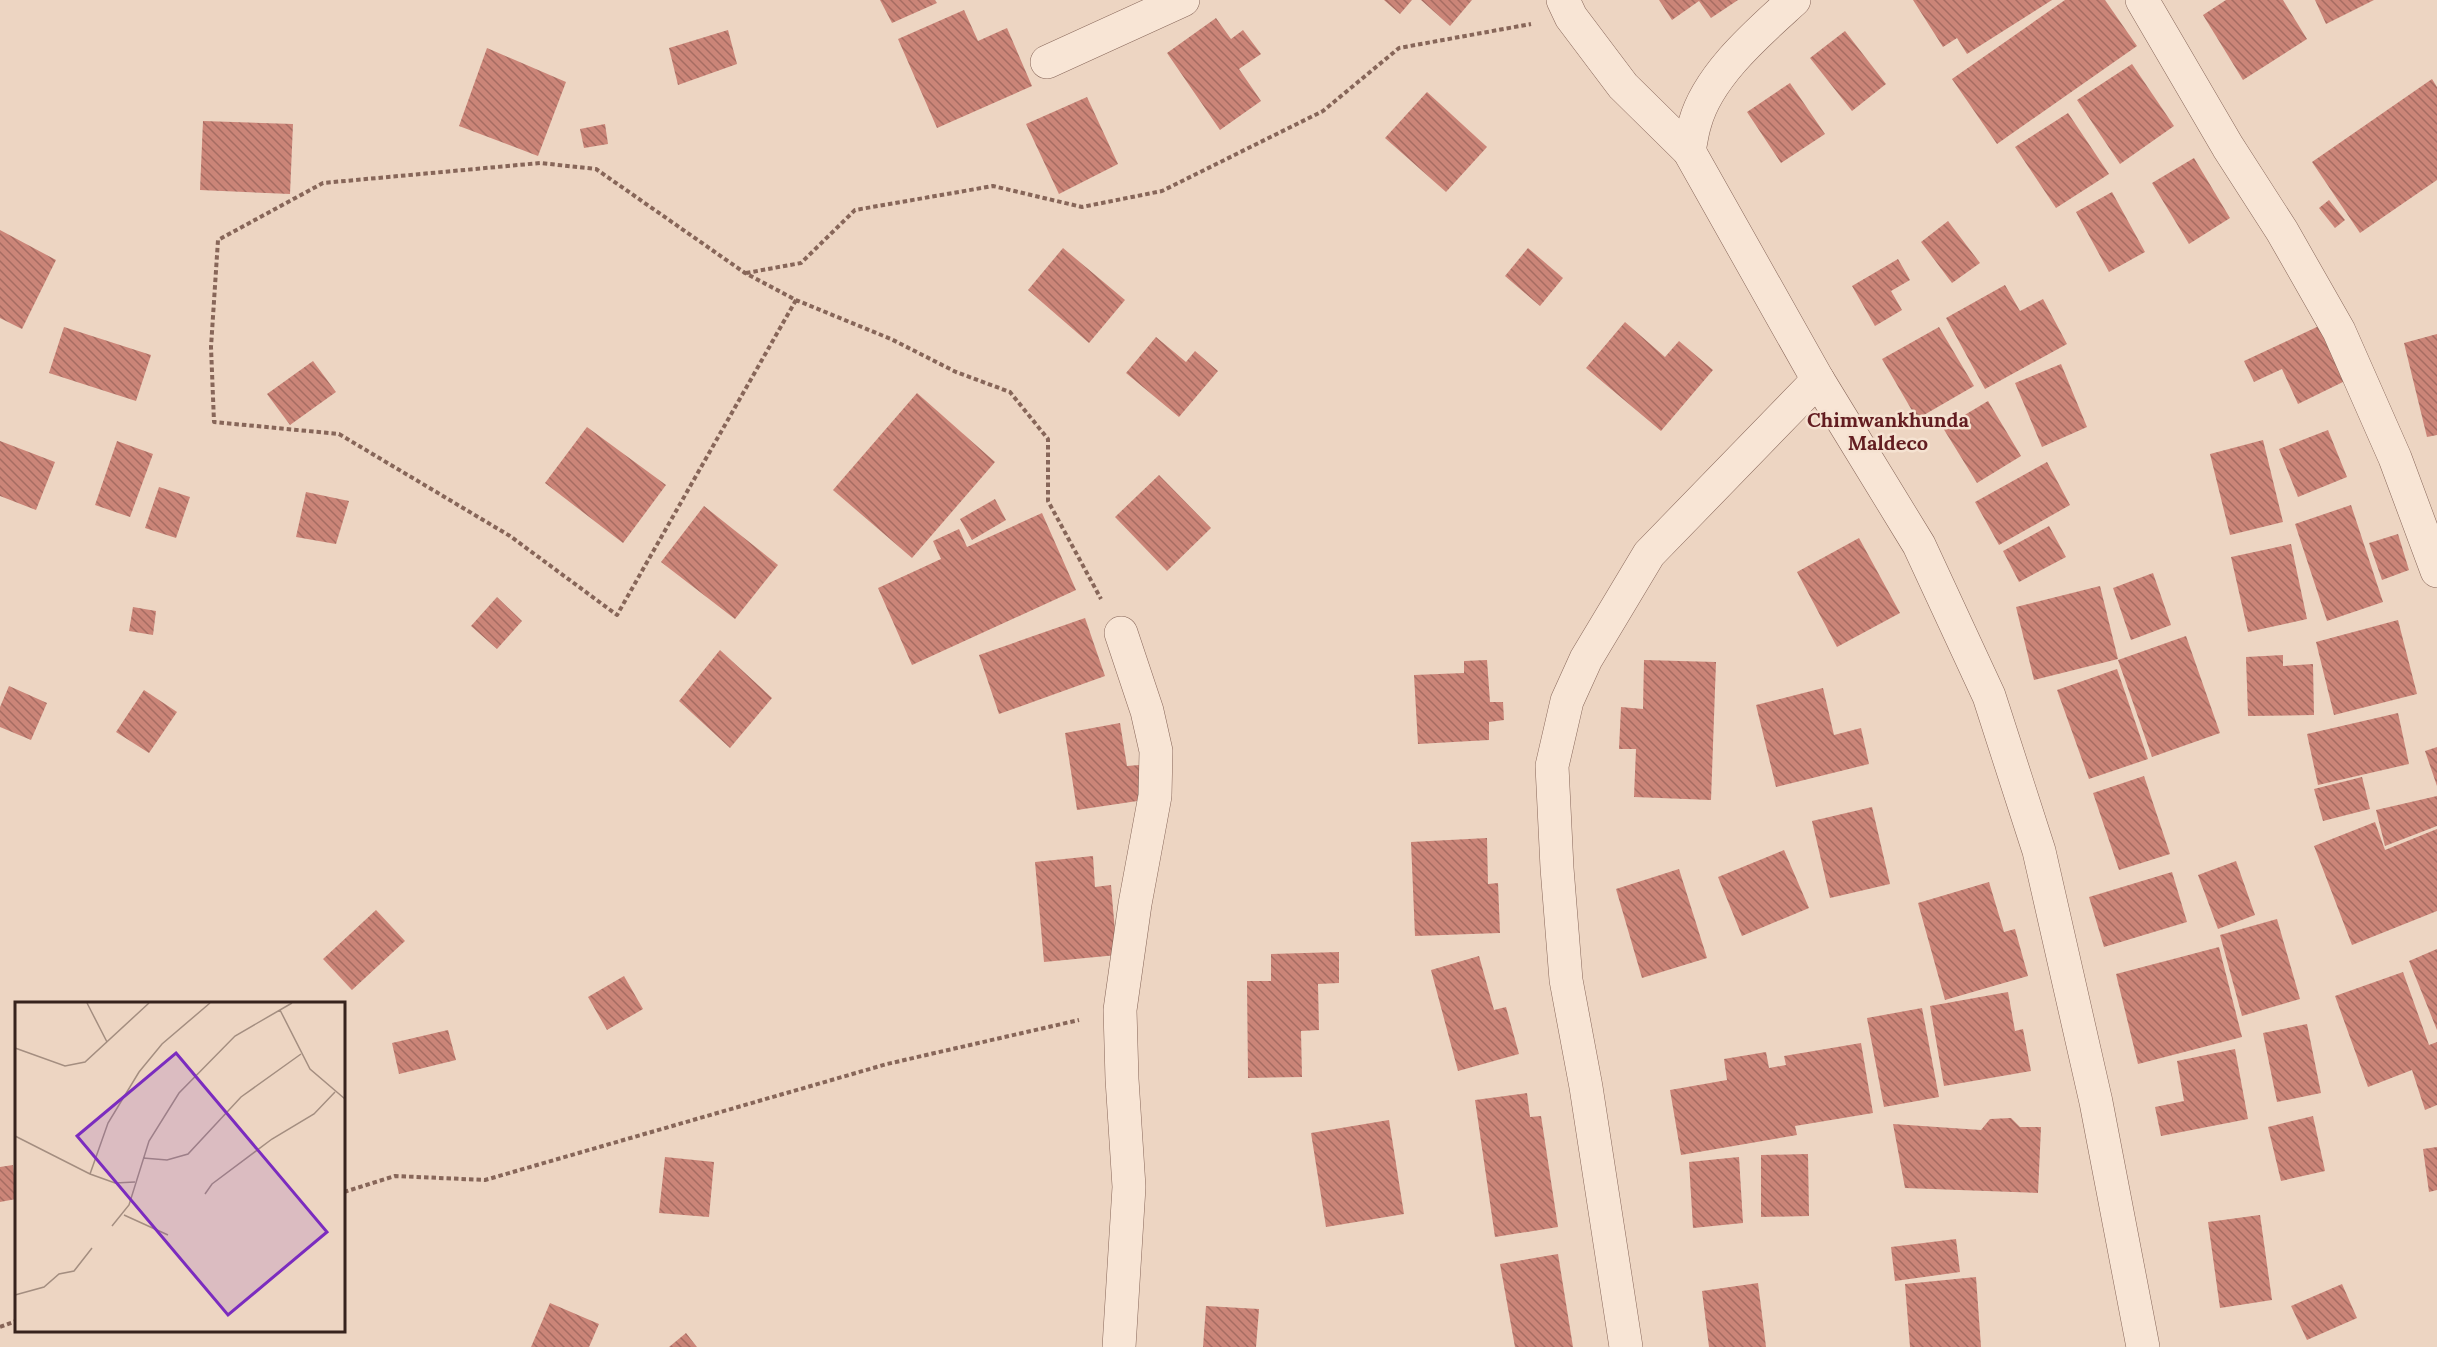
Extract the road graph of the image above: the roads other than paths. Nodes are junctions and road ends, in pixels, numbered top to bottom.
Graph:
1 (1183, 0) edge
2 (1794, 0) edge
3 (2142, 0) edge
4 (1567, 8) edge
5 (1047, 62) dead end
6 (1689, 151) junction
7 (1818, 380) junction
8 (2437, 571) edge
9 (1121, 633) road end
10 (1119, 1347) edge
11 (1626, 1347) edge
12 (2143, 1347) edge

1 - 5 street
2 - 6 street
3 - 8 street
4 - 6 street
6 - 7 street
7 - 11 street
7 - 12 street
9 - 10 street

